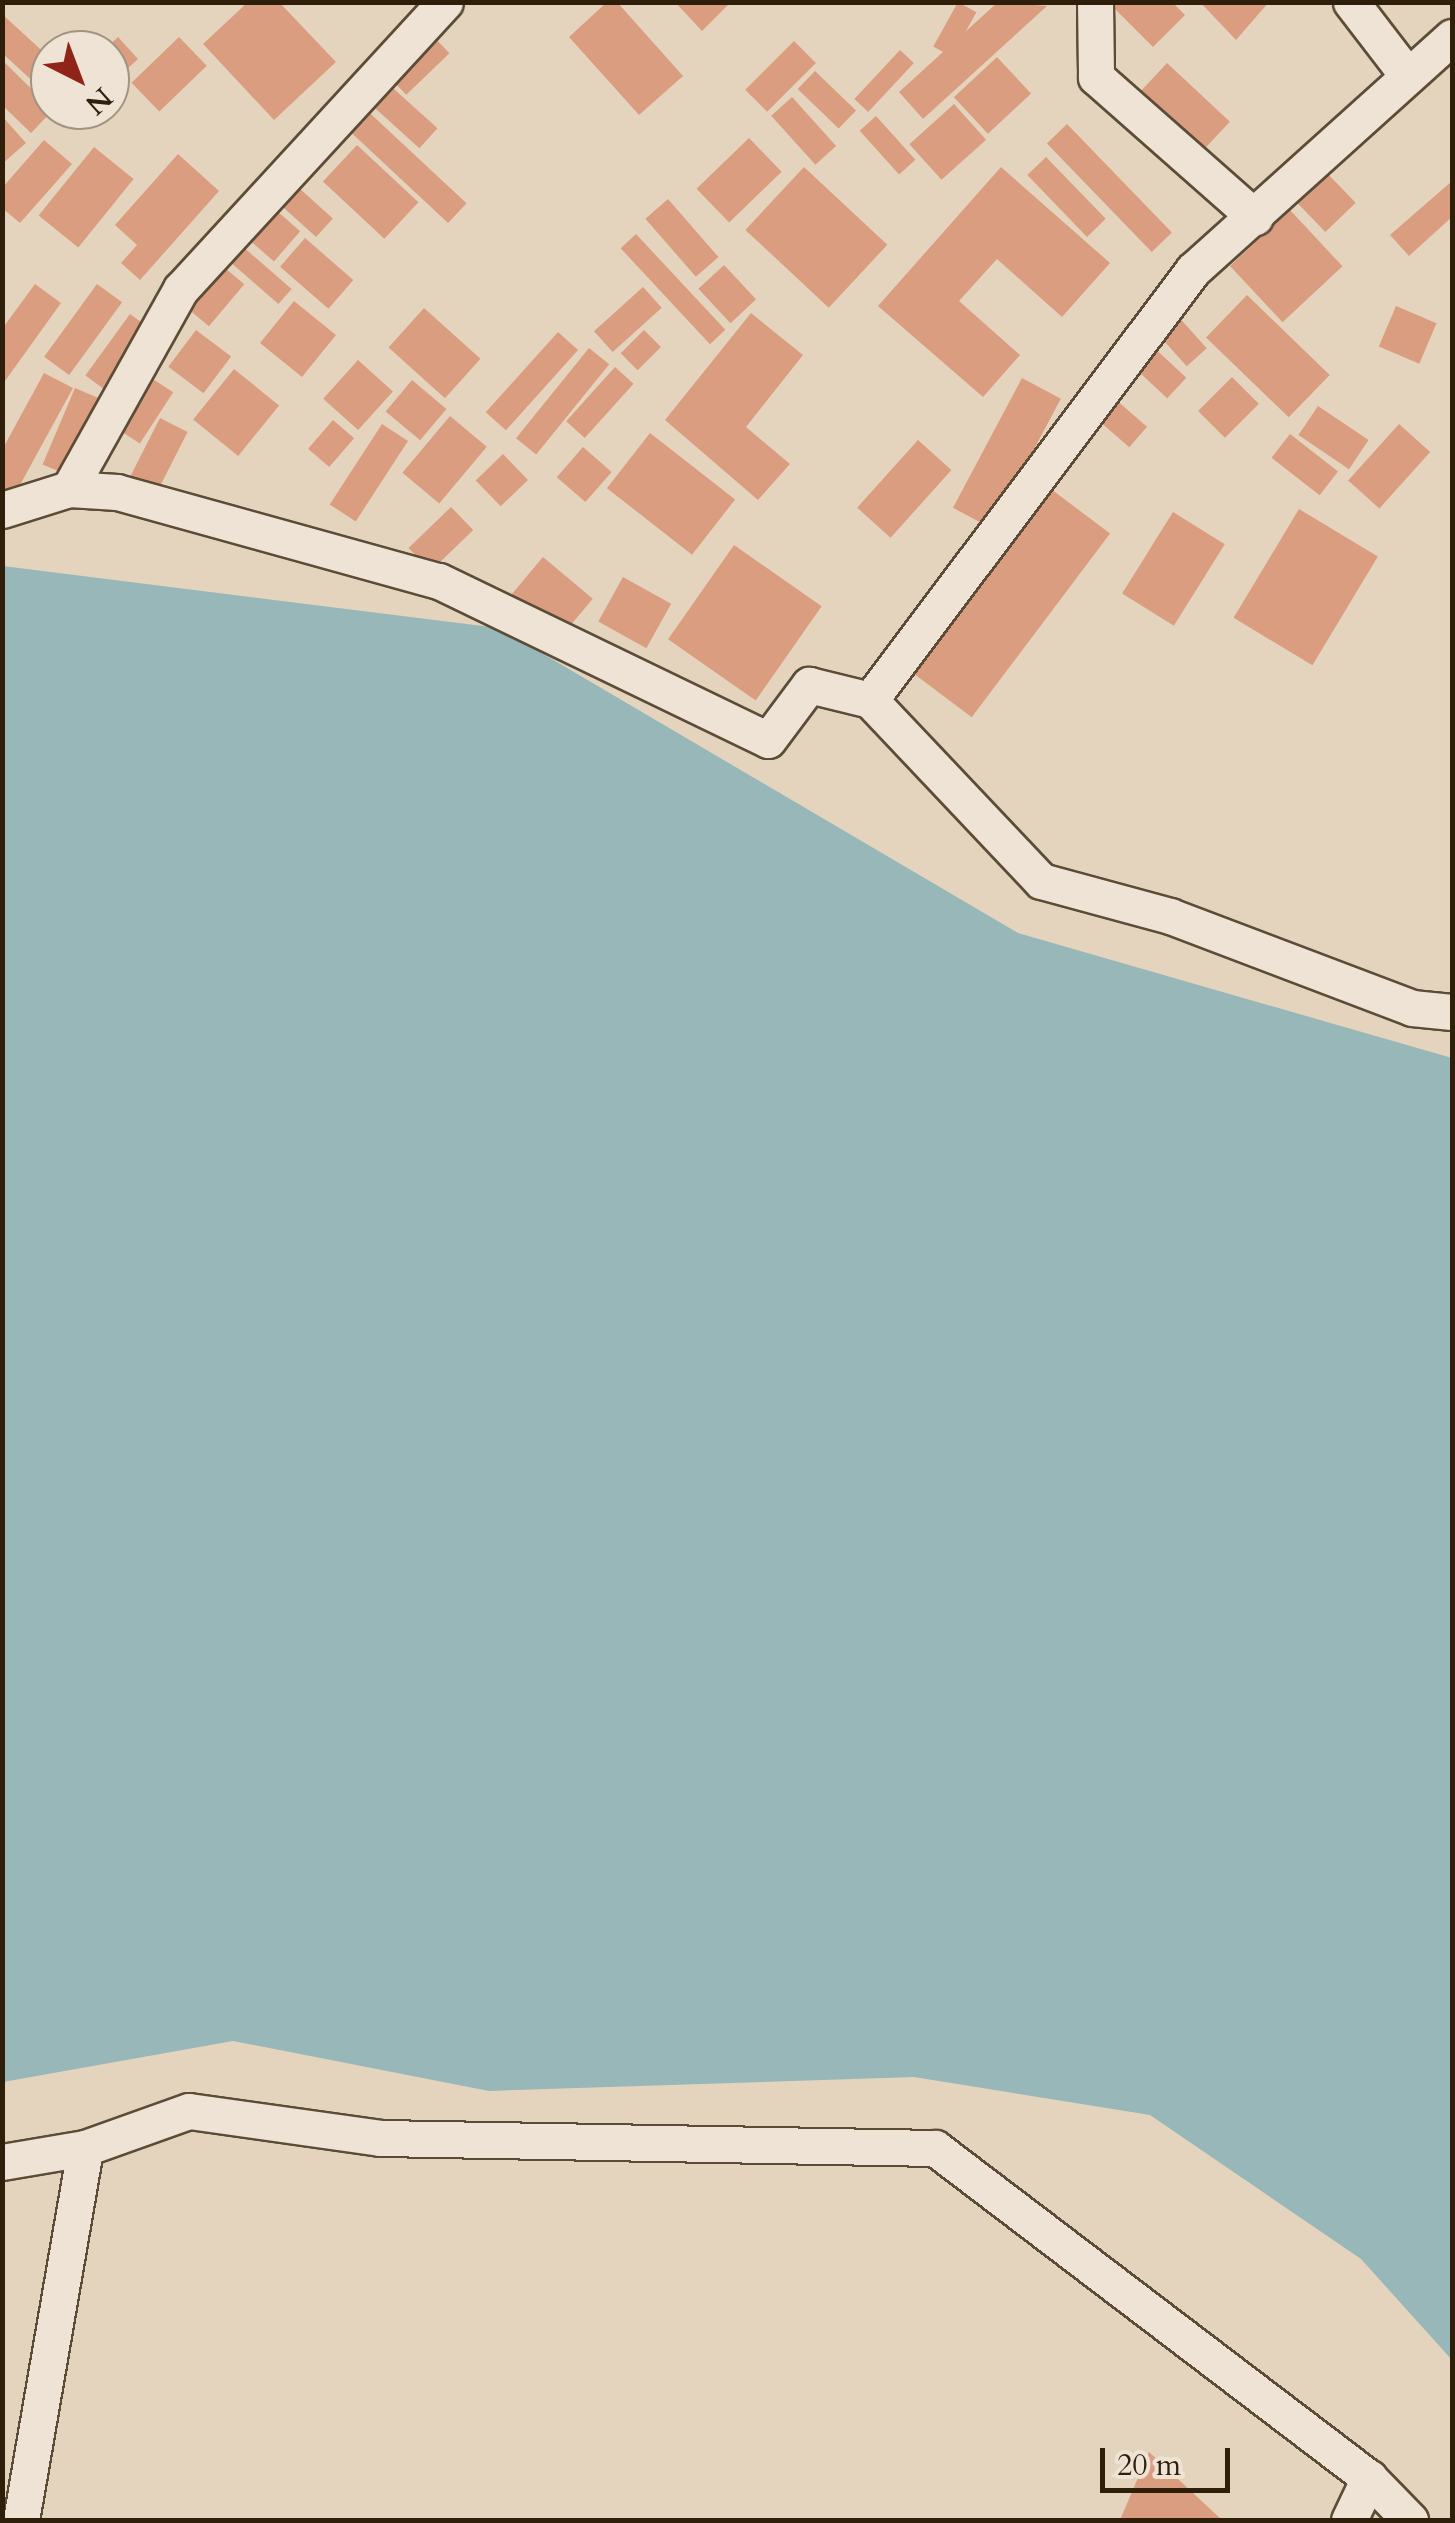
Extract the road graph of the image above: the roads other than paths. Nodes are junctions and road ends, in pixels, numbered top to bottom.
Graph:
1 (445, 2) edge
2 (1096, 2) edge
3 (1351, 2) edge
4 (1452, 37) edge
5 (1407, 75) junction
6 (1255, 217) junction
7 (70, 489) junction
8 (2, 510) edge
9 (870, 700) junction
10 (1452, 1012) edge
11 (85, 2148) junction
12 (2, 2162) edge
13 (1369, 2478) junction
14 (21, 2520) edge
15 (1349, 2520) edge
16 (1410, 2520) edge

1 - 7 street
2 - 6 street
3 - 5 street
4 - 5 street
5 - 6 street
6 - 9 street
7 - 8 street
7 - 9 street
9 - 10 street
11 - 12 street
11 - 13 street
11 - 14 street
13 - 15 street
13 - 16 street

